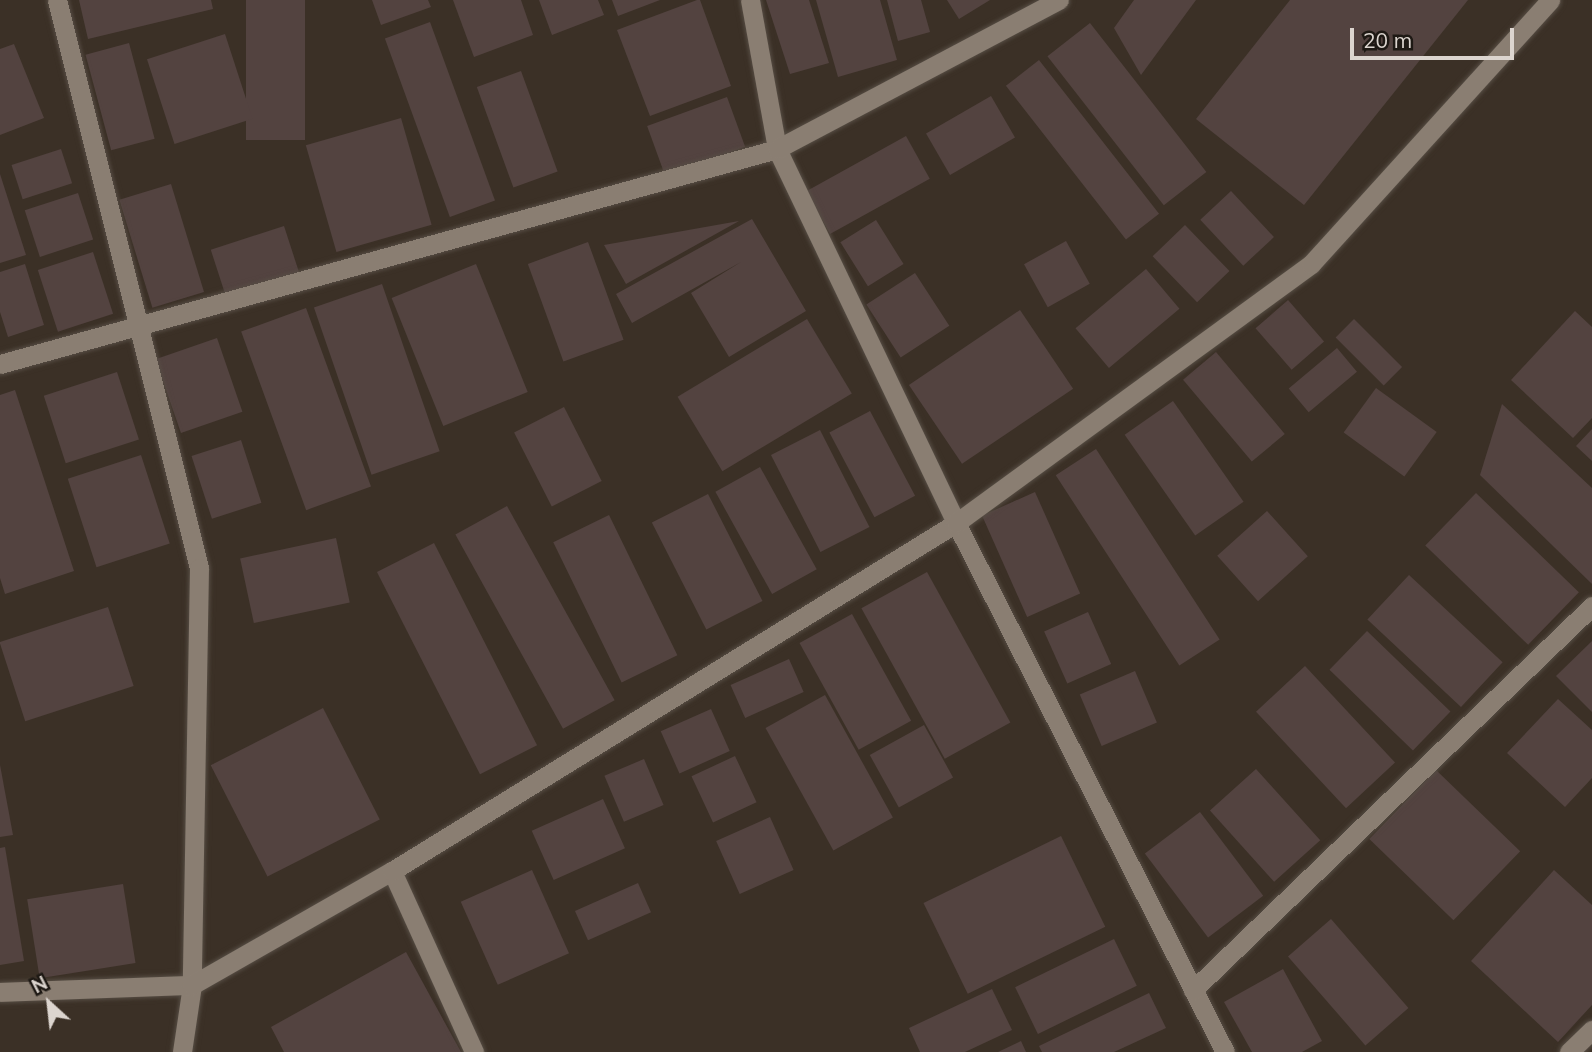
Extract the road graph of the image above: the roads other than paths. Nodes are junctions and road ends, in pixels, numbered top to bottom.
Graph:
1 (57, 0) edge
2 (750, 0) edge
3 (1059, 0) edge
4 (1549, 0) edge
5 (777, 149) junction
6 (138, 327) junction
7 (0, 364) edge
8 (956, 523) junction
9 (1592, 606) edge
10 (392, 871) junction
11 (192, 985) junction
12 (1193, 990) junction
13 (0, 992) edge
14 (1592, 1030) edge
15 (181, 1052) edge
16 (474, 1052) edge
17 (1224, 1052) edge
18 (1570, 1052) edge

1 - 6 street
2 - 5 street
3 - 5 street
4 - 8 street
5 - 6 street
5 - 8 street
6 - 7 street
6 - 11 street
8 - 10 street
8 - 12 street
9 - 12 street
10 - 11 street
10 - 16 street
11 - 13 street
11 - 15 street
12 - 17 street
14 - 18 street

